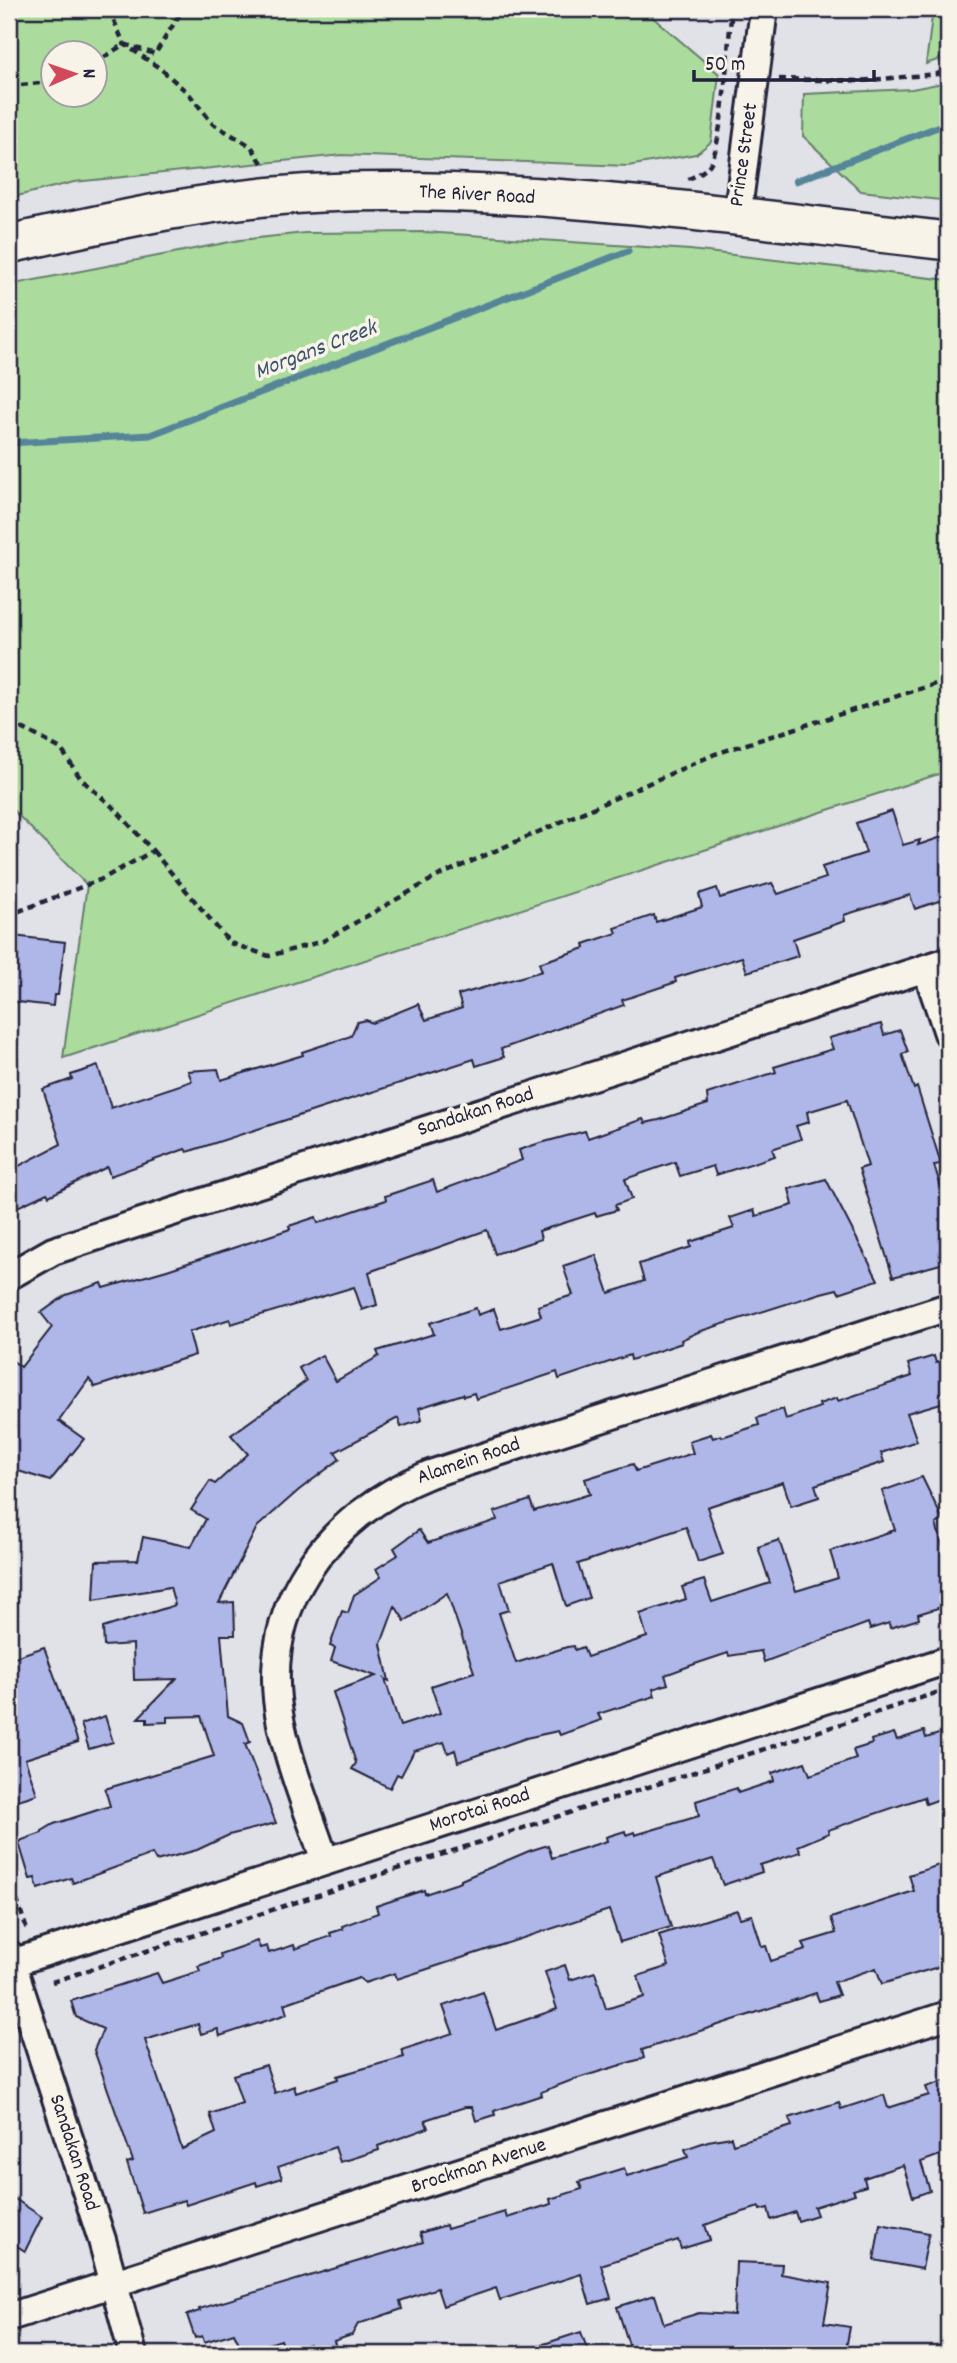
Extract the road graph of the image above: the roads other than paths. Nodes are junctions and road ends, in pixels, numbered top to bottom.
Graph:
1 (764, 9) edge
2 (737, 218) junction
3 (948, 241) edge
4 (9, 244) edge
5 (937, 964) edge
6 (948, 1033) edge
7 (9, 1276) edge
8 (948, 1307) edge
9 (948, 1660) edge
10 (325, 1861) junction
11 (10, 1958) edge
12 (948, 2015) edge
13 (112, 2284) junction
14 (9, 2317) edge
15 (133, 2354) edge

1 - 2 street, Prince Street
2 - 3 main road, The River Road
2 - 4 main road, The River Road
5 - 6 street
5 - 7 street, Sandakan Road
8 - 10 street, Alamein Road
9 - 10 street, Morotai Road
10 - 11 street, Morotai Road
11 - 13 street, Sandakan Road
12 - 13 street, Brockman Avenue
13 - 14 street, Brockman Avenue
13 - 15 street, Sandakan Road

